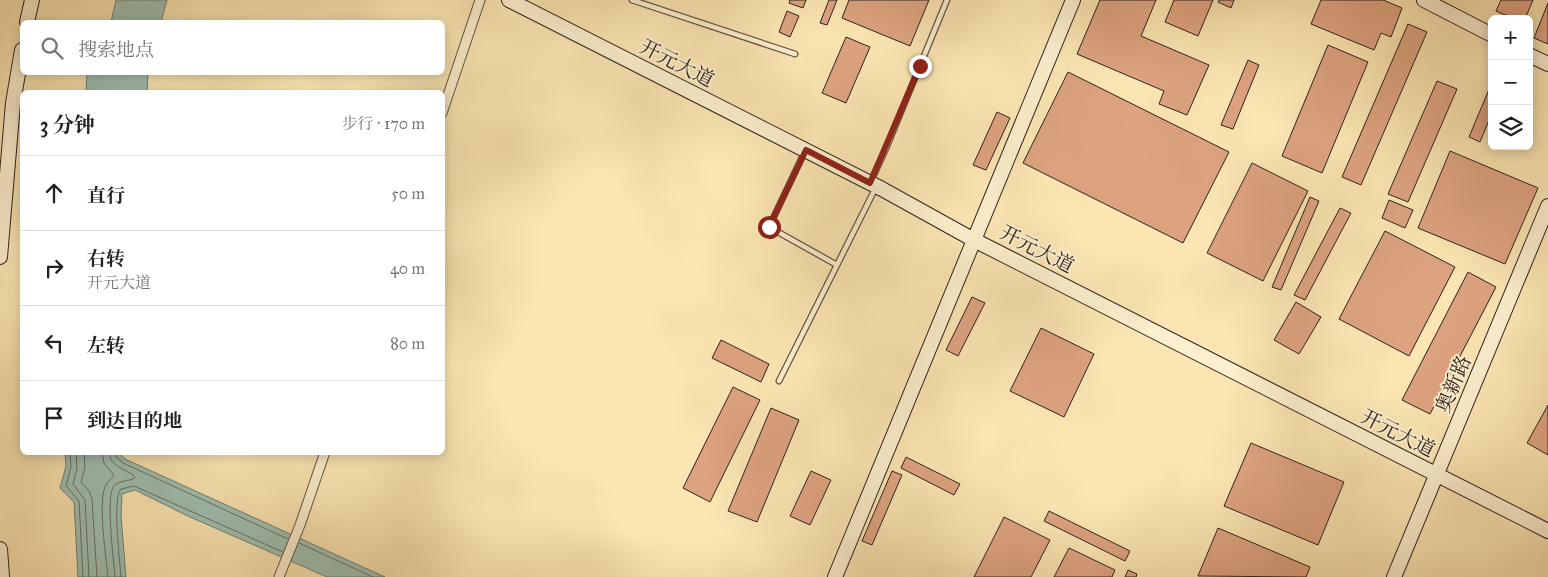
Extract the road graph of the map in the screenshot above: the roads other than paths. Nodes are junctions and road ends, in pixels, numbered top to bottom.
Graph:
1 (32, 0) edge
2 (480, 0) edge
3 (508, 0) edge
4 (632, 0) edge
5 (947, 0) edge
6 (1073, 0) edge
7 (1424, 0) edge
8 (27, 20) edge
9 (1488, 33) edge
10 (795, 54) dead end
11 (1533, 57) edge
12 (20, 62) edge
13 (1548, 64) edge
14 (445, 104) edge
15 (806, 150) junction
16 (873, 185) junction
17 (1548, 206) edge
18 (974, 240) junction
19 (0, 257) edge
20 (837, 265) junction
21 (779, 380) dead end
22 (324, 455) edge
23 (1548, 531) edge
24 (0, 549) edge
25 (2, 577) edge
26 (279, 577) edge
27 (835, 577) edge
28 (1394, 577) edge

1 - 8 street
2 - 14 street
3 - 15 street, 开元大道
4 - 10 lane
5 - 16 lane
6 - 18 street
7 - 9 street
11 - 13 street
12 - 19 street
15 - 16 street, 开元大道
15 - 20 lane
16 - 18 street, 开元大道
16 - 20 lane
17 - 28 street, 奥新路
18 - 23 street, 开元大道
18 - 27 street
20 - 21 lane
22 - 26 street
24 - 25 street

